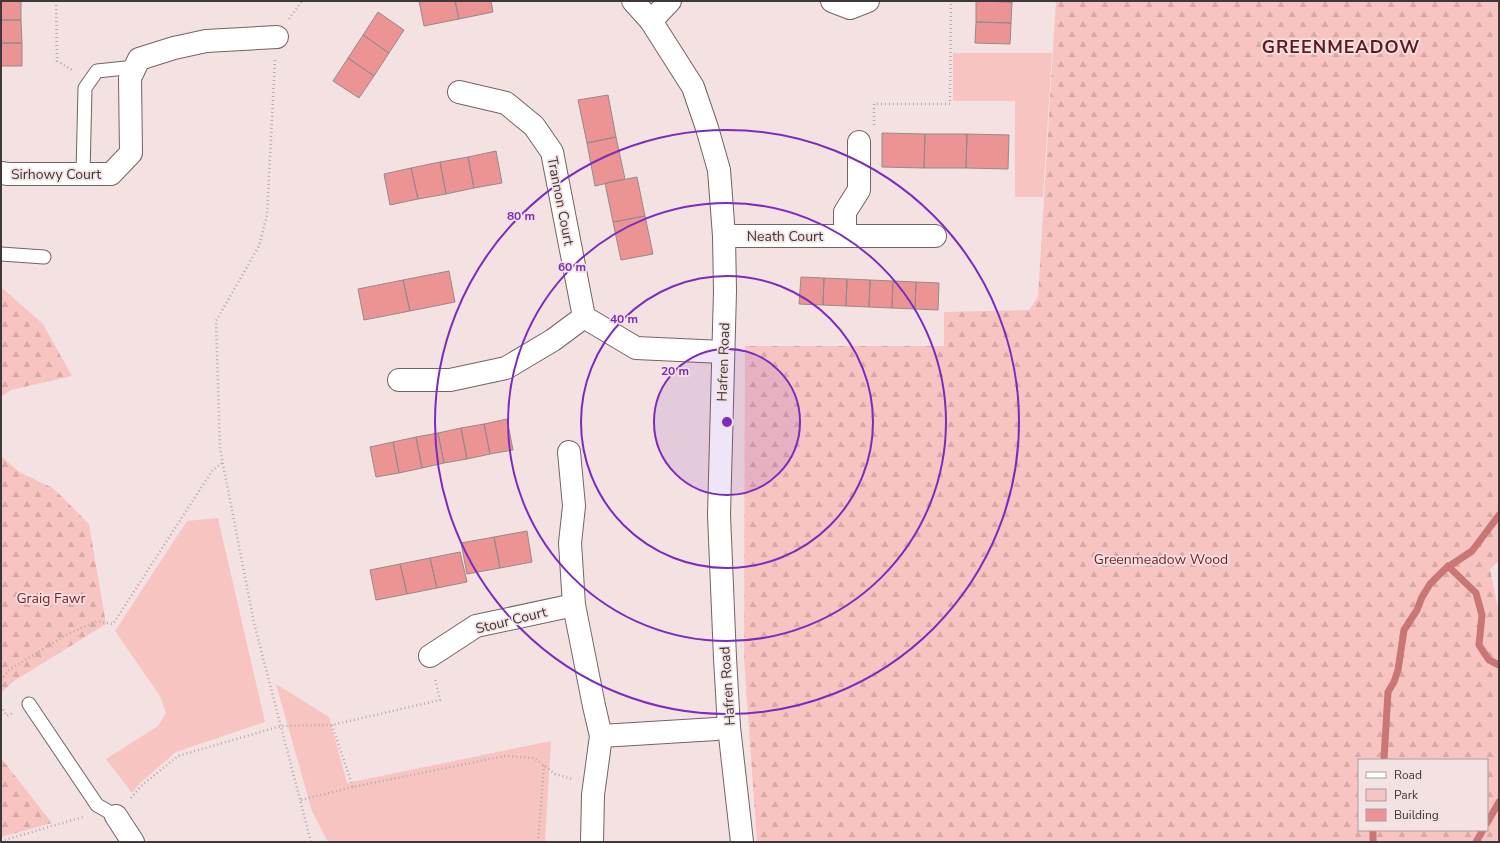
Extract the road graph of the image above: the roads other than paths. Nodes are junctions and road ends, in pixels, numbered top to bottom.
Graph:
1 (633, 1) edge
2 (670, 1) edge
3 (832, 1) edge
4 (868, 1) edge
5 (651, 21) junction
6 (277, 37) road end
7 (135, 67) junction
8 (459, 92) dead end
9 (859, 142) road end
10 (1, 173) edge
11 (83, 174) junction
12 (845, 235) junction
13 (724, 236) junction
14 (935, 236) dead end
15 (1, 254) edge
16 (44, 257) dead end
17 (584, 316) junction
18 (723, 352) junction
19 (399, 380) dead end
20 (569, 452) dead end
21 (574, 606) junction
22 (430, 656) road end
23 (29, 704) dead end
24 (729, 727) junction
25 (601, 736) junction
26 (116, 816) joint
27 (132, 842) edge
28 (592, 842) edge
29 (742, 842) edge

1 - 5 street, Hafren Road
2 - 5 street
3 - 4 street
5 - 13 street, Hafren Road
6 - 7 street
7 - 11 street, Sirhowy Court
7 - 11 lane
8 - 17 street, Trannon Court
9 - 12 street
10 - 11 street, Sirhowy Court
12 - 13 street, Neath Court
12 - 14 street, Neath Court
13 - 18 street, Hafren Road
15 - 16 lane
17 - 18 street
17 - 19 street
18 - 24 street, Hafren Road
20 - 21 street
21 - 22 street, Stour Court
21 - 25 street
23 - 26 lane
24 - 25 street
24 - 29 street, Hafren Road
25 - 28 street
26 - 27 street

